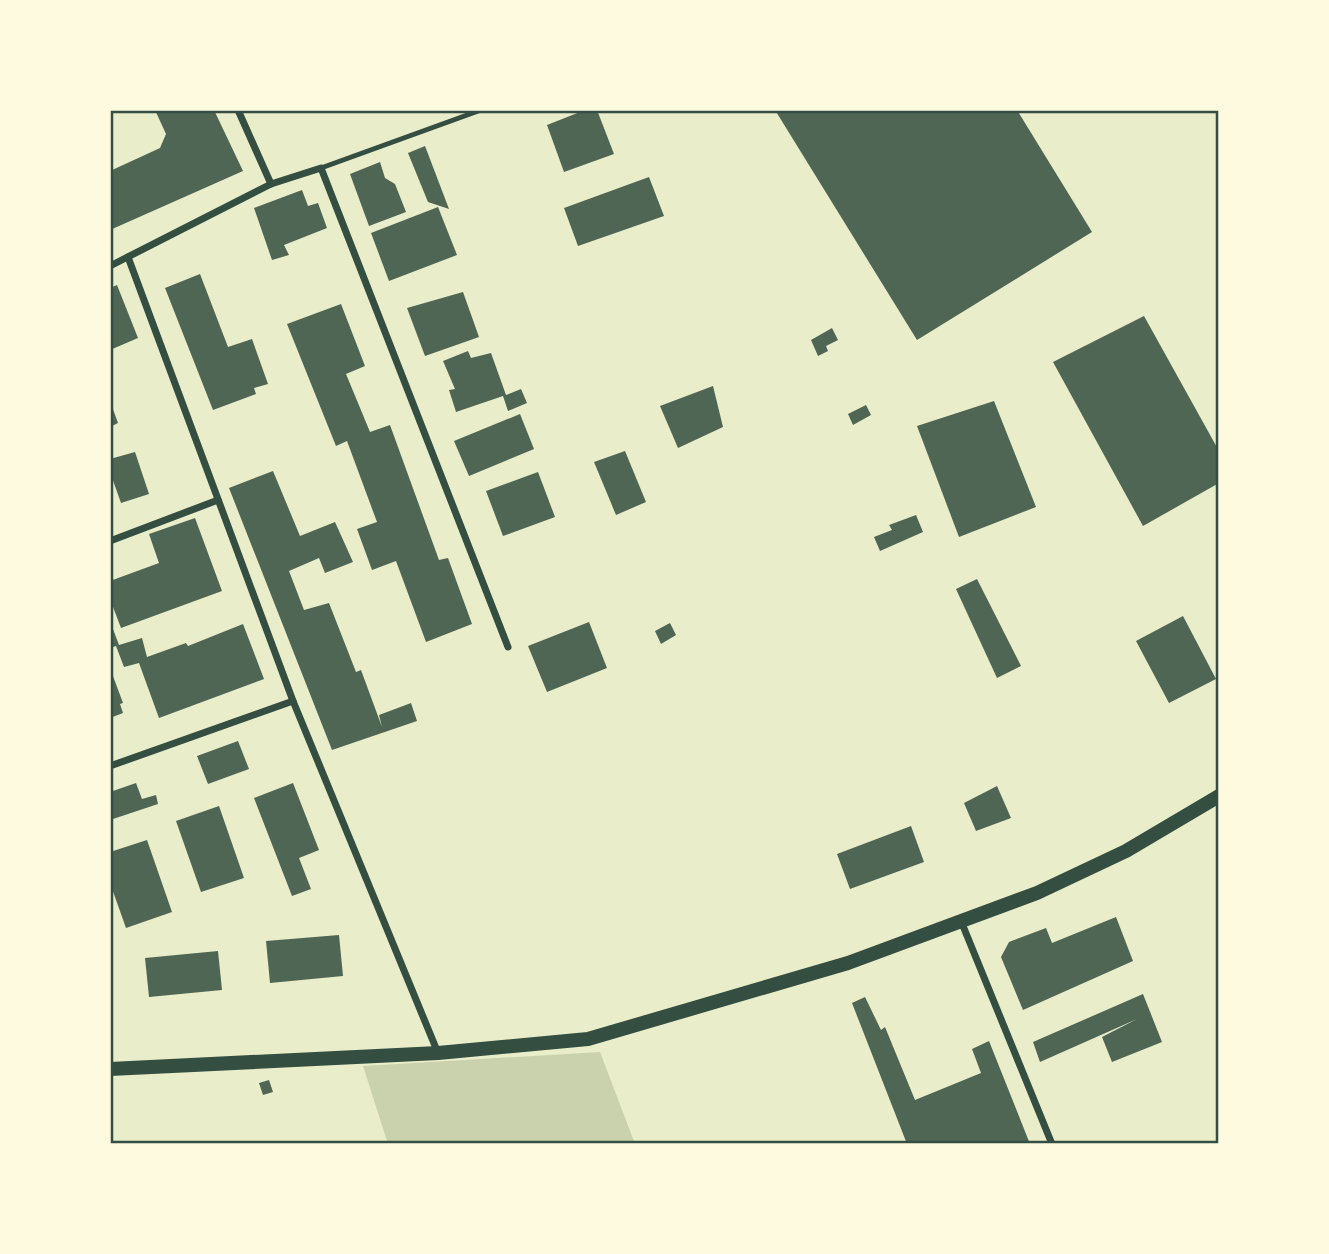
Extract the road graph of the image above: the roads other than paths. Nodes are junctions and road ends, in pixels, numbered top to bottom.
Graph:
1 (237, 110) edge
2 (481, 110) edge
3 (321, 168) junction
4 (271, 184) junction
5 (128, 257) junction
6 (110, 266) edge
7 (218, 500) junction
8 (110, 541) edge
9 (508, 647) dead end
10 (293, 701) junction
11 (110, 766) edge
12 (1219, 796) edge
13 (961, 921) junction
14 (438, 1053) junction
15 (110, 1069) edge
16 (1052, 1144) edge

1 - 4 street
2 - 3 lane
3 - 4 street
3 - 9 street
4 - 5 street
5 - 6 street
5 - 7 street
7 - 8 street
7 - 10 street
10 - 11 street
10 - 14 street
12 - 13 main road
13 - 14 main road
13 - 16 street
14 - 15 main road

